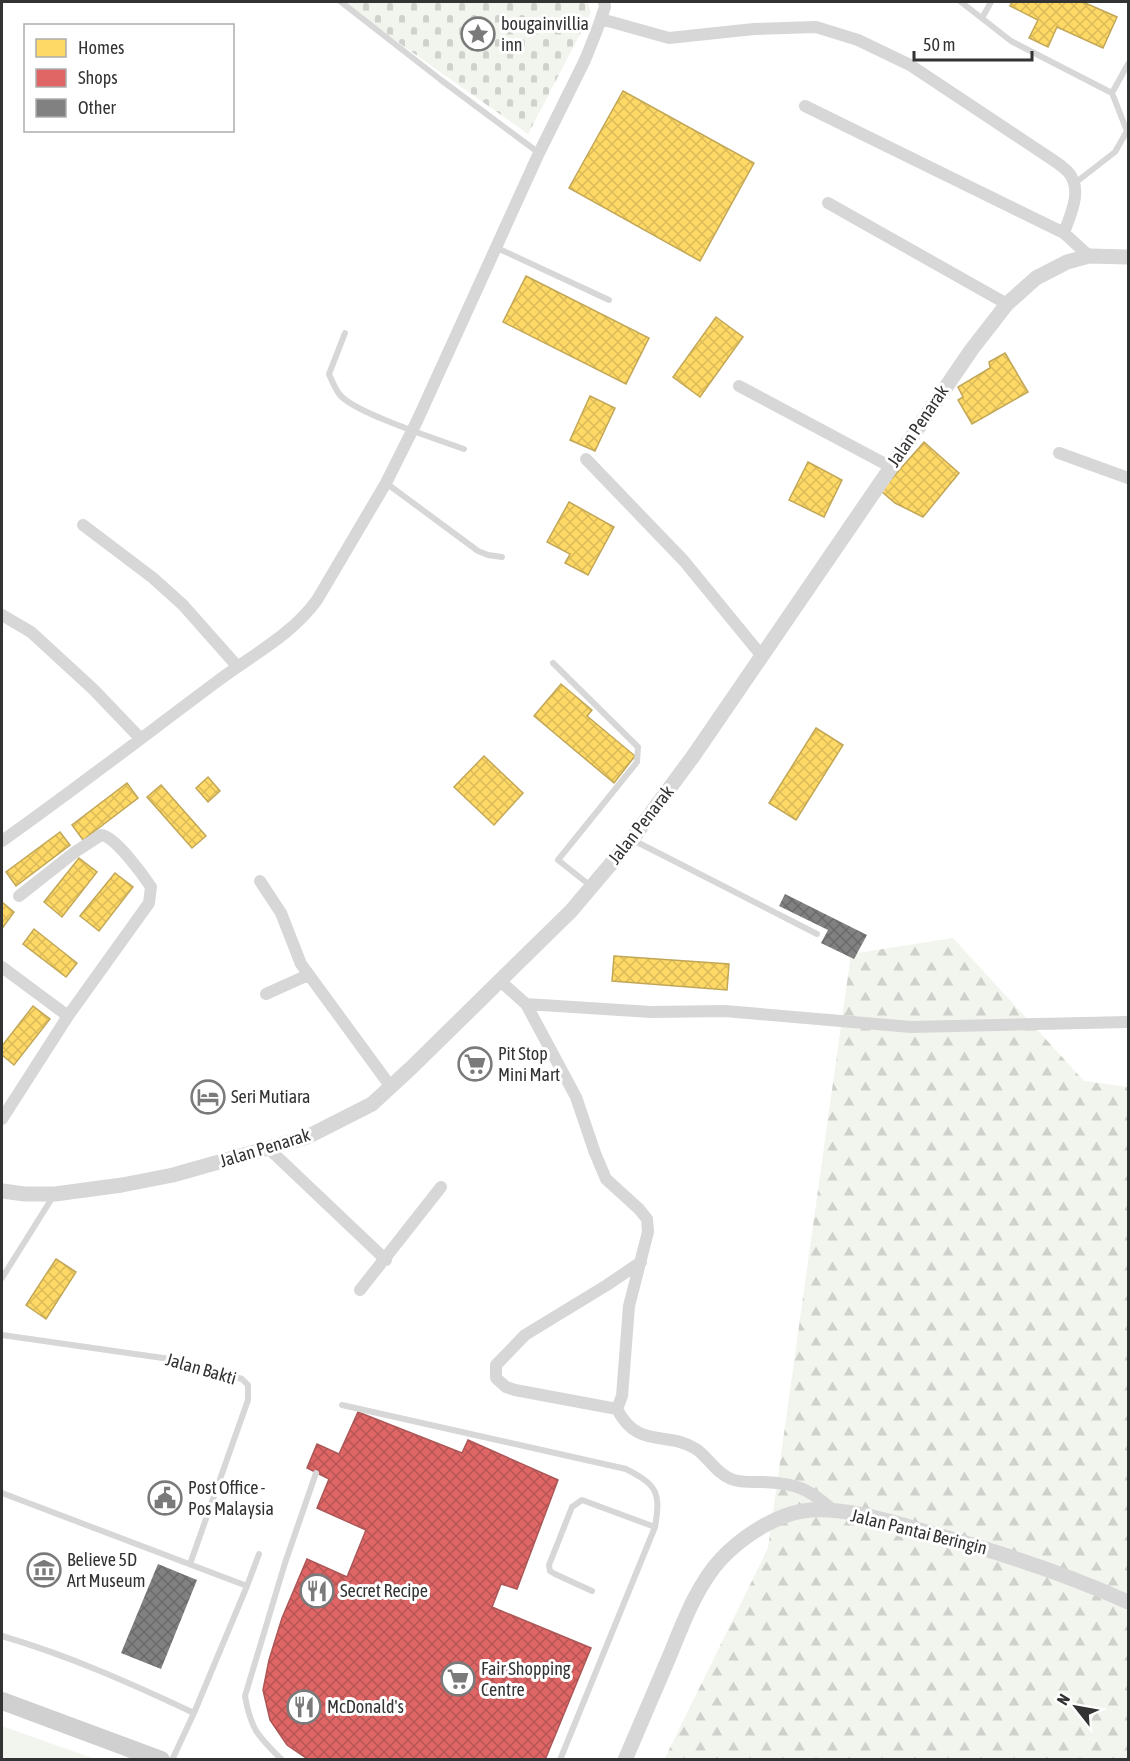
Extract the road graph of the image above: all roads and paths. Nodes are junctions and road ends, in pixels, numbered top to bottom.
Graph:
1 (341, 2) edge
2 (604, 2) edge
3 (961, 2) edge
4 (991, 2) edge
5 (982, 18) junction
6 (601, 19) junction
7 (1128, 63) edge
8 (1112, 93) junction
9 (805, 106) dead end
10 (539, 153) junction
11 (1074, 183) junction
12 (828, 204) dead end
13 (1064, 233) junction
14 (495, 247) junction
15 (1089, 255) junction
16 (1128, 257) edge
17 (609, 300) dead end
18 (1007, 304) junction
19 (345, 333) dead end
20 (739, 386) dead end
21 (412, 431) junction
22 (464, 449) dead end
23 (1059, 453) dead end
24 (586, 459) dead end
25 (891, 467) junction
26 (1128, 478) edge
27 (386, 483) junction
28 (83, 525) dead end
29 (502, 556) dead end
30 (2, 615) edge
31 (761, 656) junction
32 (553, 663) dead end
33 (237, 666) junction
34 (140, 738) junction
35 (632, 839) junction
36 (2, 841) edge
37 (260, 881) dead end
38 (591, 887) junction
39 (19, 896) dead end
40 (817, 934) dead end
41 (2, 967) edge
42 (308, 975) junction
43 (499, 980) junction
44 (266, 994) dead end
45 (526, 1004) junction
46 (68, 1016) junction
47 (1128, 1022) edge
48 (391, 1088) junction
49 (2, 1119) edge
50 (268, 1148) junction
51 (441, 1187) dead end
52 (2, 1191) edge
53 (55, 1194) junction
54 (386, 1260) junction
55 (641, 1262) junction
56 (2, 1278) edge
57 (360, 1290) dead end
58 (2, 1335) edge
59 (342, 1405) dead end
60 (617, 1409) junction
61 (316, 1473) dead end
62 (2, 1493) edge
63 (834, 1511) junction
64 (655, 1527) junction
65 (259, 1554) dead end
66 (190, 1564) junction
67 (247, 1586) junction
68 (592, 1591) dead end
69 (1128, 1602) edge
70 (2, 1636) edge
71 (2, 1701) edge
72 (194, 1713) junction
73 (161, 1760) edge
74 (172, 1760) edge
75 (282, 1760) edge
76 (560, 1760) edge
77 (625, 1760) edge

1 - 10 lane
2 - 6 street
3 - 5 lane
4 - 5 lane
5 - 8 lane
6 - 10 street
6 - 11 street
7 - 8 lane
8 - 11 lane
9 - 13 street
10 - 14 street
11 - 13 street
12 - 18 street
13 - 15 street
14 - 17 lane
14 - 21 street
15 - 16 street, Jalan Penarak
15 - 18 street, Jalan Penarak
18 - 25 street, Jalan Penarak
19 - 21 lane
20 - 25 street
21 - 22 lane
21 - 27 street
23 - 26 street
24 - 31 street
25 - 31 street, Jalan Penarak
27 - 29 lane
27 - 33 street
28 - 33 street
30 - 34 street
31 - 35 street, Jalan Penarak
32 - 38 lane
33 - 34 street
34 - 36 street
35 - 38 street, Jalan Penarak
35 - 40 lane
37 - 42 street
38 - 43 street, Jalan Penarak
39 - 46 street
41 - 46 street
42 - 44 street
42 - 48 street
43 - 45 street
43 - 48 street, Jalan Penarak
45 - 47 street
45 - 55 street
46 - 49 street
48 - 50 street, Jalan Penarak
50 - 53 street, Jalan Penarak
50 - 54 street
51 - 54 street
52 - 53 street, Jalan Penarak
53 - 56 lane
54 - 57 street
55 - 60 street
55 - 60 street
58 - 66 lane, Jalan Bakti
59 - 64 lane
60 - 63 street
61 - 75 lane
62 - 66 lane
63 - 69 street, Jalan Pantai Beringin
63 - 77 street, Jalan Pantai Beringin
64 - 68 lane
64 - 76 lane
65 - 67 lane
66 - 67 lane
67 - 72 lane
70 - 72 lane
71 - 73 main road
72 - 74 lane

